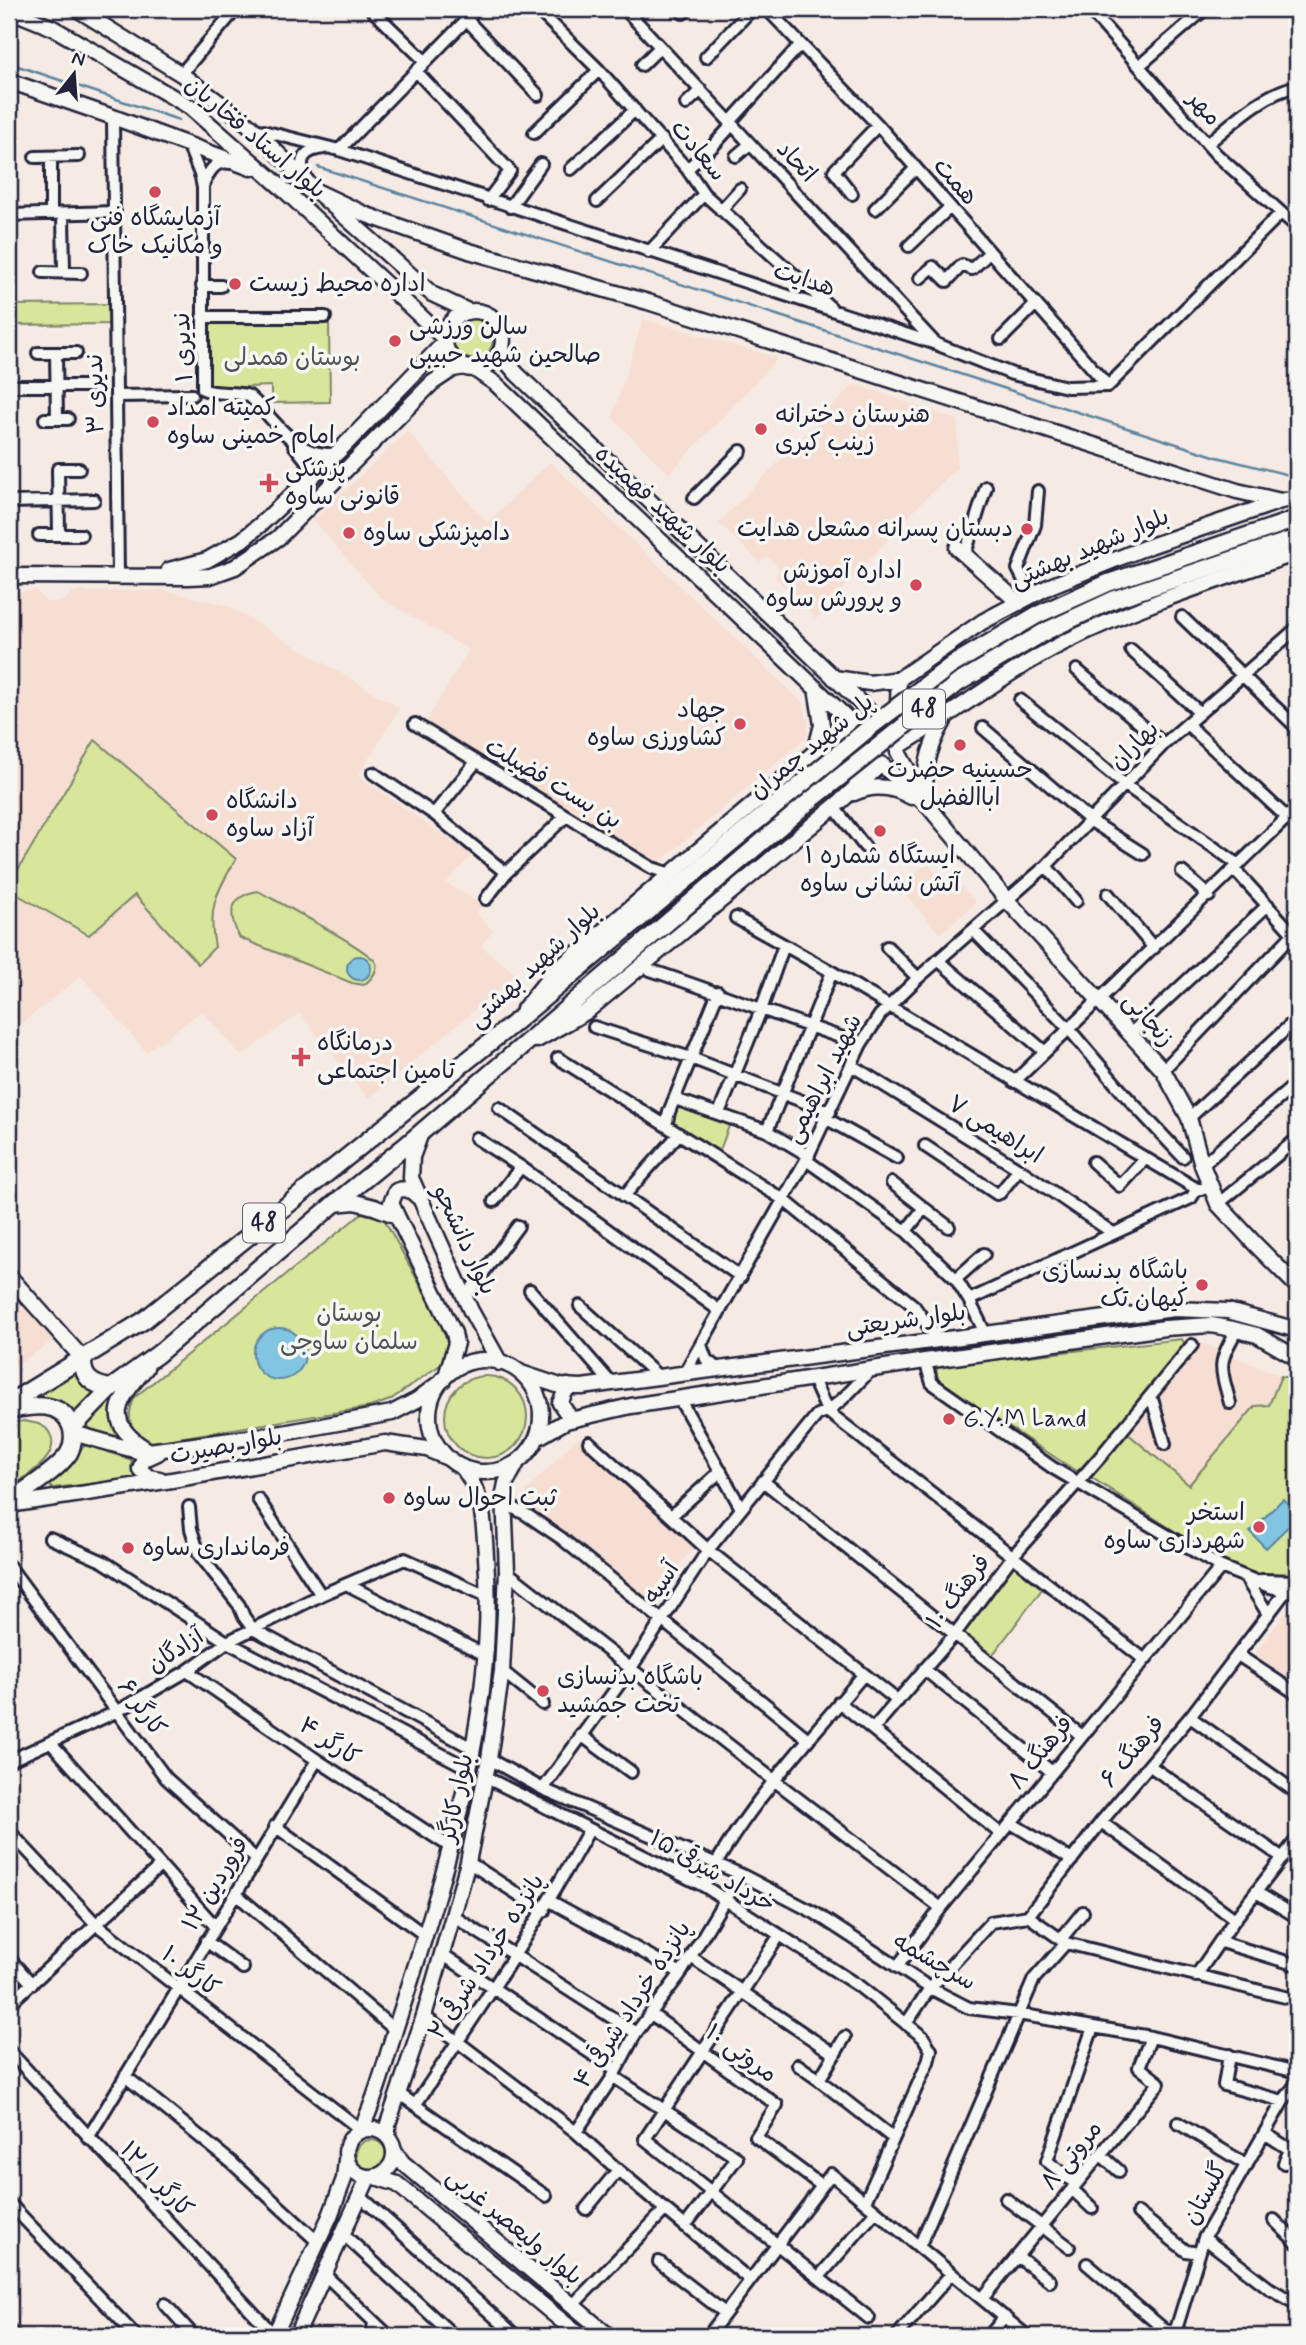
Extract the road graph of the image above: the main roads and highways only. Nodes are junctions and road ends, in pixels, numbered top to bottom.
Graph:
1 (46, 9) edge
2 (77, 9) edge
3 (9, 10) edge
4 (53, 28) junction
5 (9, 81) edge
6 (208, 122) junction
7 (192, 146) junction
8 (262, 173) junction
9 (313, 188) junction
10 (432, 294) junction
11 (415, 310) junction
12 (468, 311) junction
13 (445, 341) junction
14 (502, 348) junction
15 (469, 368) junction
16 (1297, 498) edge
17 (1281, 501) junction
18 (1297, 519) edge
19 (1297, 538) edge
20 (961, 551) road end
21 (1297, 553) edge
22 (9, 576) edge
23 (126, 576) junction
24 (1025, 599) junction
25 (833, 678) junction
26 (899, 680) junction
27 (816, 688) junction
28 (869, 711) junction
29 (945, 719) junction
30 (851, 725) junction
31 (900, 748) junction
32 (815, 752) junction
33 (881, 764) junction
34 (848, 796) junction
35 (928, 806) junction
36 (509, 1027) junction
37 (521, 1048) junction
38 (421, 1133) junction
39 (418, 1197) junction
40 (334, 1204) junction
41 (397, 1216) junction
42 (9, 1276) edge
43 (1297, 1286) edge
44 (471, 1311) junction
45 (448, 1318) junction
46 (1293, 1327) edge
47 (158, 1354) junction
48 (1297, 1358) edge
49 (83, 1359) junction
50 (500, 1363) junction
51 (521, 1373) junction
52 (444, 1378) junction
53 (568, 1387) junction
54 (111, 1388) junction
55 (9, 1403) edge
56 (9, 1410) edge
57 (571, 1419) junction
58 (72, 1431) junction
59 (537, 1438) junction
60 (166, 1449) junction
61 (150, 1452) junction
62 (518, 1461) junction
63 (456, 1463) junction
64 (172, 1480) junction
65 (480, 1498) junction
66 (504, 1501) junction
67 (9, 1504) edge
68 (361, 2130) junction
69 (391, 2143) junction
70 (346, 2160) junction
71 (372, 2177) junction
72 (274, 2336) edge
73 (296, 2336) edge
74 (580, 2336) edge
75 (608, 2336) edge

1 - 4 main road
2 - 9 main road, بلوار استاد فخاریان
3 - 4 main road, بلوار استاد فخاریان
4 - 6 main road, بلوار استاد فخاریان
5 - 7 main road
6 - 7 main road
6 - 8 main road, بلوار استاد فخاریان
7 - 8 main road
8 - 11 main road, بلوار استاد فخاریان
9 - 10 main road, بلوار استاد فخاریان
9 - 17 main road
10 - 11 main road
10 - 12 main road, بلوار استاد فخاریان
11 - 13 main road, بلوار استاد فخاریان
12 - 13 main road
12 - 14 main road
13 - 15 main road
13 - 23 main road
14 - 15 main road
14 - 25 main road, بلوار شهید فهمیده
15 - 23 main road
15 - 27 main road, بلوار شهید فهمیده
16 - 17 main road, بلوار شهید بهشتی
17 - 24 main road, بلوار شهید بهشتی
18 - 36 main road, پل شهید چمران / 48, bridge
19 - 37 main road, پل شهید چمران / 48, bridge
20 - 24 main road
21 - 29 main road
22 - 23 main road
24 - 26 main road, بلوار شهید بهشتی
25 - 26 main road
25 - 28 main road, بلوار شهید فهمیده
26 - 29 main road
27 - 30 main road, بلوار شهید فهمیده
27 - 32 main road
28 - 30 main road
28 - 31 main road
29 - 31 main road
29 - 35 main road
30 - 32 main road, بلوار شهید بهشتی
30 - 33 main road
31 - 33 main road
31 - 35 main road
32 - 34 main road
32 - 36 main road, بلوار شهید بهشتی
33 - 34 main road, بلوار شهید بهشتی
33 - 35 main road
34 - 35 main road
34 - 37 main road, بلوار شهید بهشتی
35 - 43 main road, زنجانی
36 - 49 main road, بلوار شهید بهشتی / 48
37 - 38 main road, بلوار شهید بهشتی / 48
38 - 39 main road, بلوار دانشجو
38 - 40 main road, بلوار شهید بهشتی / 48
39 - 41 main road
39 - 44 main road, بلوار دانشجو
40 - 41 main road, بلوار دانشجو
40 - 47 main road, بلوار شهید بهشتی / 48
41 - 45 main road, بلوار دانشجو
42 - 49 main road
44 - 45 main road
44 - 50 main road, بلوار دانشجو
45 - 52 main road, بلوار دانشجو
46 - 53 main road, بلوار شریعتی
47 - 54 main road, بلوار شهید بهشتی / 48
47 - 61 main road
48 - 57 main road, بلوار شریعتی
49 - 54 main road
49 - 55 main road, بلوار شهید بهشتی / 48
50 - 51 main road
50 - 52 main road
51 - 53 main road, بلوار شریعتی
51 - 59 main road
52 - 60 main road, بلوار بصیرت
52 - 63 main road
53 - 57 main road
54 - 58 main road, بلوار شهید بهشتی / 48
56 - 58 main road
57 - 59 main road, بلوار شریعتی
58 - 61 main road, بلوار بصیرت
58 - 67 main road, 48
59 - 62 main road
60 - 61 main road, بلوار بصیرت
60 - 64 main road
62 - 63 main road
62 - 66 main road, بلوار کارگر
63 - 64 main road, بلوار بصیرت
63 - 65 main road, بلوار کارگر
64 - 67 main road, بلوار بصیرت
65 - 66 main road
65 - 68 main road, بلوار کارگر
66 - 69 main road, بلوار کارگر
68 - 69 main road
68 - 70 main road
69 - 71 main road
69 - 75 main road, بلوار ولیعصر غربی
70 - 71 main road
70 - 72 main road
71 - 73 main road
71 - 74 main road, بلوار ولیعصر غربی

